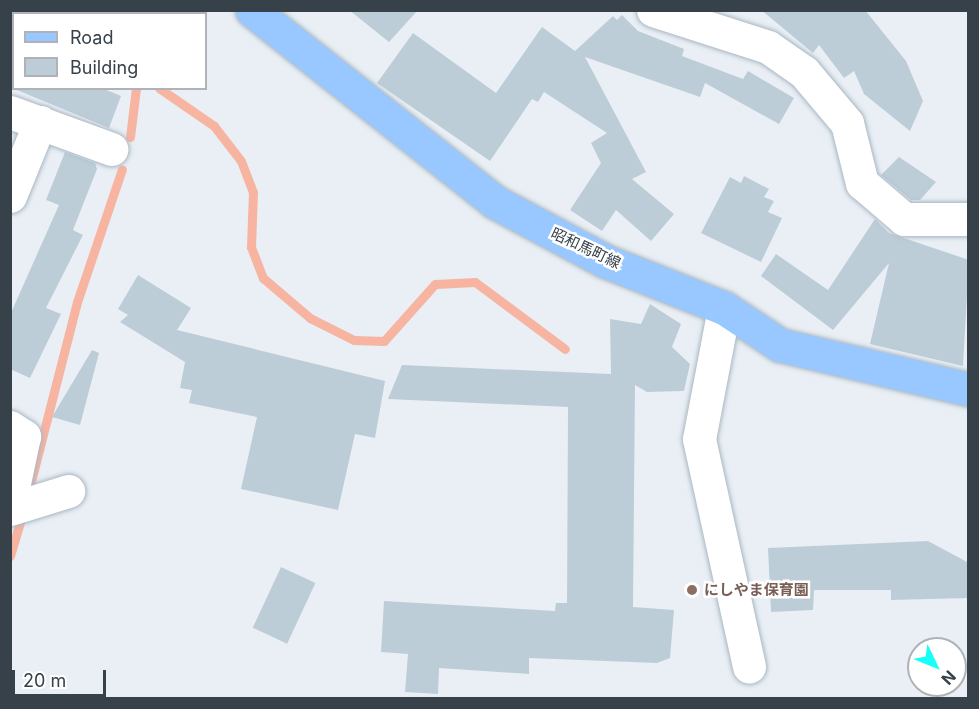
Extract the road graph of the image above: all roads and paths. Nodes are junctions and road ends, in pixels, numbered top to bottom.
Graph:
1 (252, 10) edge
2 (653, 10) edge
3 (25, 117) edge
4 (111, 149) dead end
5 (10, 196) edge
6 (969, 219) edge
7 (723, 308) junction
8 (969, 389) edge
9 (10, 427) edge
10 (56, 496) dead end
11 (10, 502) edge
12 (10, 509) edge
13 (749, 667) dead end

1 - 7 main road, 昭和馬町線
2 - 6 street
3 - 4 street
3 - 5 street
7 - 8 main road, 昭和馬町線
7 - 13 street
9 - 11 street
10 - 12 street

